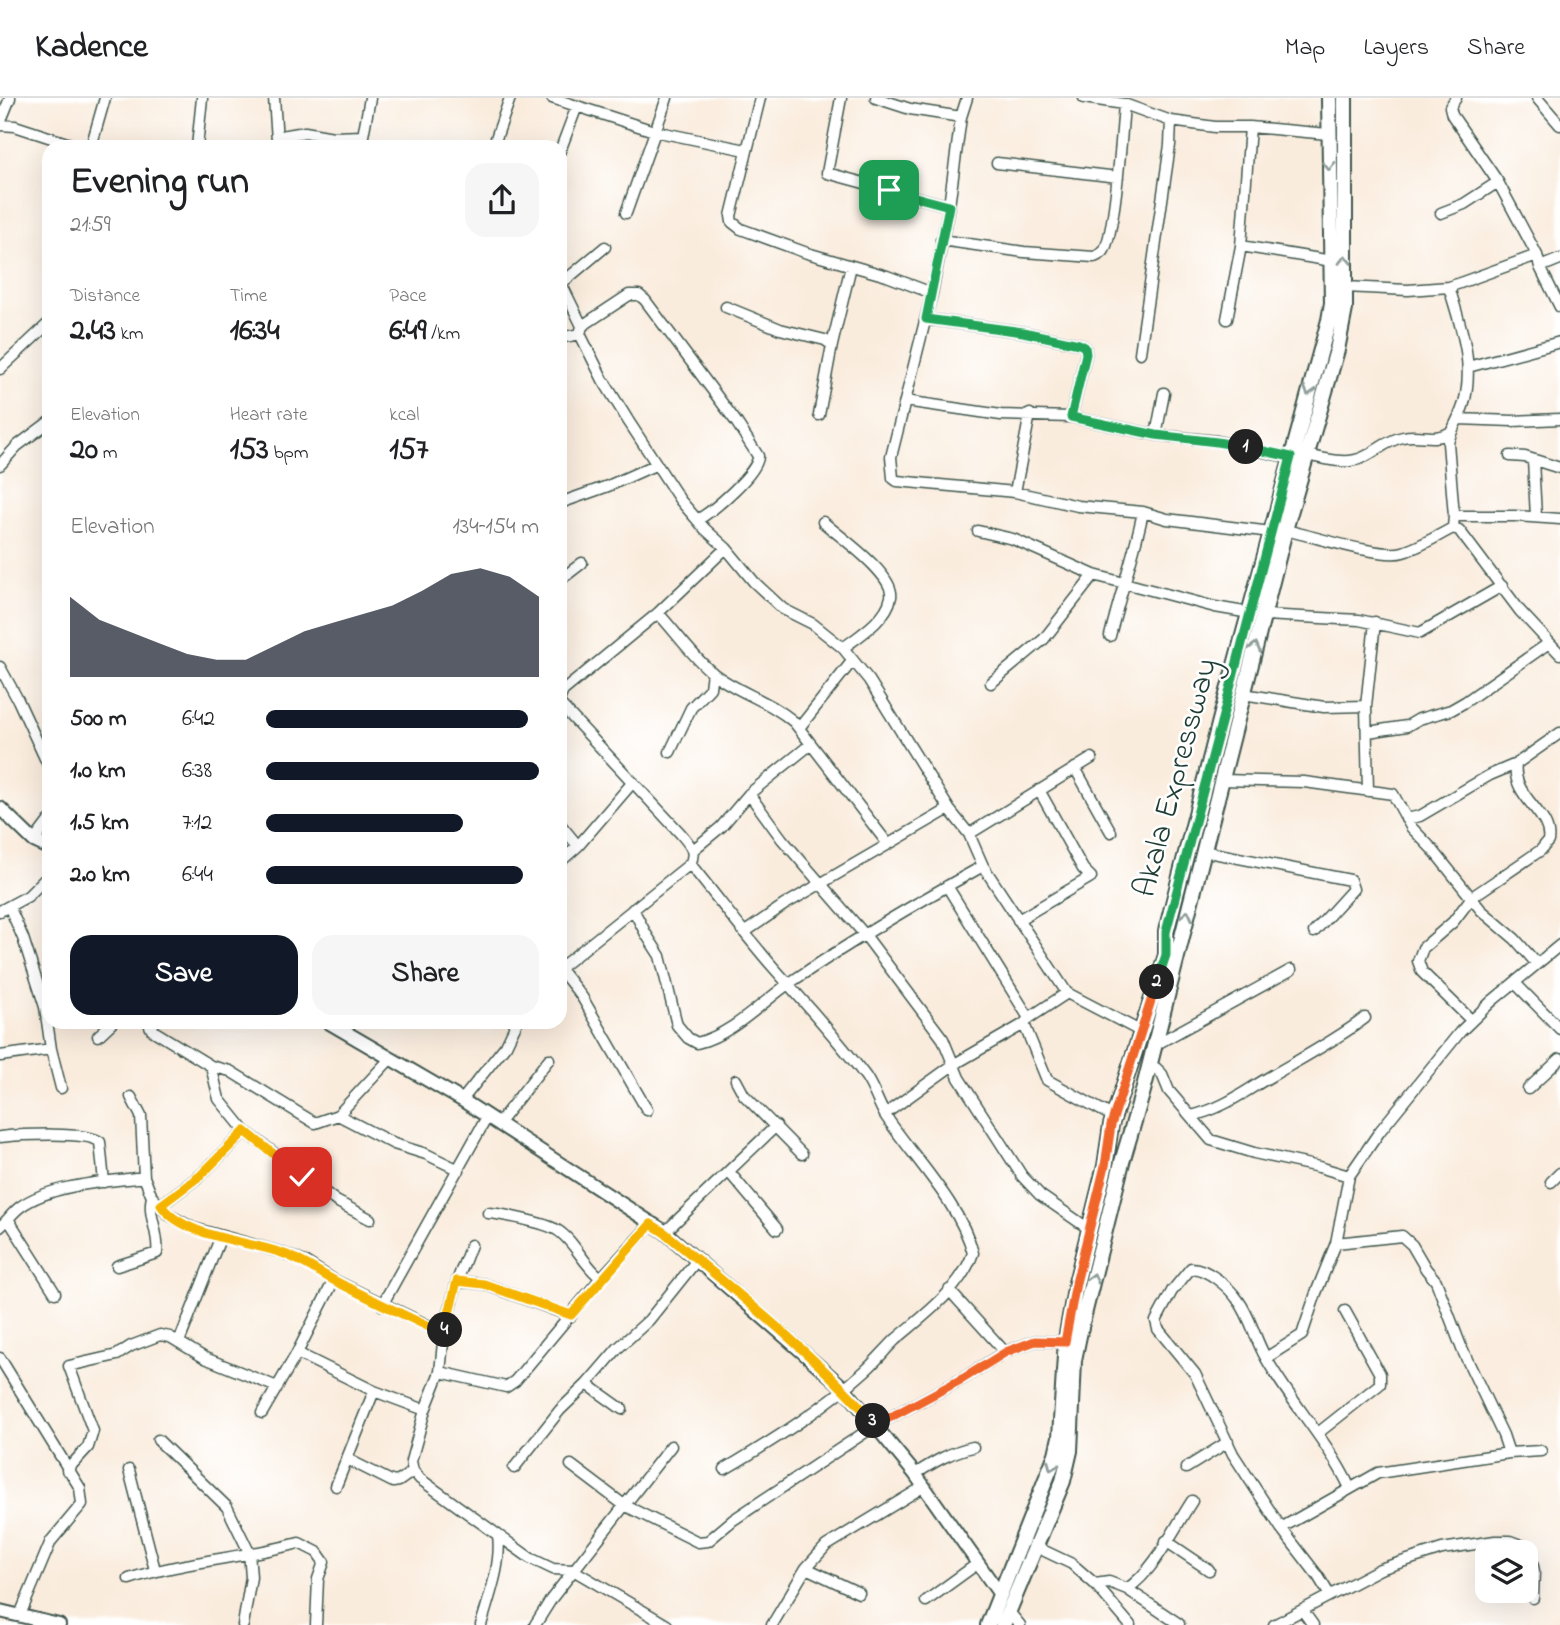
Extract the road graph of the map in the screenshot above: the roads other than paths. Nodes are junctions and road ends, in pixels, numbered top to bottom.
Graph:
1 (10, 98) edge
2 (106, 98) edge
3 (202, 98) edge
4 (274, 98) edge
5 (370, 98) edge
6 (510, 98) edge
7 (552, 98) edge
8 (667, 98) edge
9 (760, 98) edge
10 (841, 98) edge
11 (876, 98) edge
12 (967, 98) edge
13 (1084, 98) edge
14 (1329, 98) edge
15 (1345, 98) edge
16 (1456, 98) edge
17 (1538, 98) edge
18 (1123, 102) edge
19 (577, 106) junction
20 (961, 117) junction
21 (1, 121) edge
22 (1171, 121) junction
23 (1560, 125) edge
24 (1250, 127) junction
25 (654, 131) junction
26 (1328, 134) junction
27 (58, 140) edge
28 (93, 140) edge
29 (198, 140) edge
30 (277, 140) edge
31 (279, 140) edge
32 (353, 140) edge
33 (363, 140) edge
34 (495, 140) edge
35 (564, 140) edge
36 (746, 150) junction
37 (997, 163) dead end
38 (1118, 177) junction
39 (1498, 182) junction
40 (949, 206) junction
41 (626, 213) dead end
42 (1441, 213) dead end
43 (941, 240) junction
44 (1241, 246) junction
45 (605, 247) dead end
46 (1537, 255) junction
47 (1560, 259) edge
48 (1332, 261) junction
49 (851, 266) junction
50 (1541, 267) junction
51 (567, 277) edge
52 (1449, 286) junction
53 (1345, 287) junction
54 (932, 293) junction
55 (567, 296) edge
56 (726, 307) dead end
57 (1560, 307) edge
58 (926, 319) junction
59 (1227, 319) dead end
60 (42, 330) edge
61 (581, 330) junction
62 (567, 335) edge
63 (830, 340) junction
64 (1560, 342) edge
65 (1140, 352) dead end
66 (1468, 367) junction
67 (0, 369) edge
68 (1164, 393) dead end
69 (905, 401) junction
70 (1030, 414) junction
71 (818, 415) dead end
72 (1071, 417) junction
73 (1458, 419) junction
74 (1560, 419) edge
75 (42, 427) edge
76 (1451, 432) junction
77 (1156, 435) junction
78 (1298, 456) junction
79 (1510, 456) dead end
80 (1533, 460) junction
81 (0, 465) edge
82 (655, 465) junction
83 (1560, 468) edge
84 (1015, 492) junction
85 (567, 500) edge
86 (1143, 512) junction
87 (1454, 516) junction
88 (1535, 517) junction
89 (1560, 519) edge
90 (697, 520) junction
91 (823, 522) dead end
92 (1453, 528) junction
93 (978, 531) dead end
94 (1278, 531) junction
95 (726, 548) junction
96 (582, 563) dead end
97 (567, 575) edge
98 (1094, 575) junction
99 (1123, 581) junction
100 (1502, 586) junction
101 (658, 613) junction
102 (1257, 614) junction
103 (1375, 622) junction
104 (1110, 636) dead end
105 (1549, 643) junction
106 (843, 648) junction
107 (1560, 654) edge
108 (853, 660) junction
109 (0, 667) edge
110 (712, 672) junction
111 (991, 683) dead end
112 (567, 691) edge
113 (1243, 694) junction
114 (567, 703) edge
115 (1366, 706) junction
116 (799, 728) junction
117 (1368, 732) junction
118 (1560, 733) edge
119 (811, 744) junction
120 (42, 752) edge
121 (670, 752) dead end
122 (1092, 758) dead end
123 (1516, 764) junction
124 (1075, 768) junction
125 (1222, 780) junction
126 (633, 782) junction
127 (1039, 790) junction
128 (1368, 791) junction
129 (749, 794) junction
130 (0, 808) edge
131 (950, 809) junction
132 (1406, 820) junction
133 (42, 830) edge
134 (567, 832) edge
135 (1111, 832) dead end
136 (969, 834) junction
137 (34, 841) junction
138 (42, 845) edge
139 (888, 845) junction
140 (579, 846) junction
141 (693, 850) junction
142 (1203, 851) junction
143 (567, 856) edge
144 (690, 864) junction
145 (984, 866) junction
146 (42, 882) edge
147 (820, 886) junction
148 (947, 886) junction
149 (1472, 897) junction
150 (5, 908) edge
151 (634, 909) junction
152 (1018, 920) junction
153 (745, 932) junction
154 (1314, 932) dead end
155 (865, 935) junction
156 (1560, 945) edge
157 (567, 962) edge
158 (1537, 964) junction
159 (1291, 970) dead end
160 (567, 977) edge
161 (1515, 983) junction
162 (789, 984) junction
163 (1067, 993) junction
164 (42, 998) edge
165 (1364, 1018) dead end
166 (1471, 1020) junction
167 (1026, 1021) junction
168 (48, 1029) edge
169 (106, 1029) edge
170 (152, 1029) edge
171 (340, 1029) edge
172 (514, 1029) edge
173 (1560, 1029) edge
174 (1140, 1031) junction
175 (98, 1036) dead end
176 (1153, 1046) junction
177 (51, 1049) junction
178 (0, 1056) edge
179 (390, 1059) junction
180 (549, 1059) dead end
181 (1560, 1059) edge
182 (211, 1066) junction
183 (1149, 1066) junction
184 (951, 1069) junction
185 (736, 1080) dead end
186 (1123, 1084) junction
187 (61, 1088) dead end
188 (1528, 1089) dead end
189 (1143, 1091) junction
190 (131, 1097) dead end
191 (462, 1100) junction
192 (647, 1110) dead end
193 (885, 1114) junction
194 (338, 1115) junction
195 (1191, 1116) junction
196 (1134, 1119) junction
197 (493, 1121) junction
198 (1112, 1121) junction
199 (776, 1126) junction
200 (245, 1131) junction
201 (0, 1137) edge
202 (802, 1154) dead end
203 (459, 1170) junction
204 (729, 1172) junction
205 (1560, 1174) edge
206 (1349, 1176) junction
207 (144, 1177) junction
208 (104, 1182) junction
209 (1551, 1182) dead end
210 (152, 1197) junction
211 (163, 1209) junction
212 (488, 1213) dead end
213 (370, 1219) dead end
214 (4, 1223) edge
215 (155, 1223) junction
216 (651, 1224) junction
217 (777, 1229) dead end
218 (1089, 1229) junction
219 (665, 1233) junction
220 (221, 1236) junction
221 (1336, 1243) junction
222 (471, 1245) dead end
223 (697, 1260) junction
224 (117, 1266) dead end
225 (601, 1278) junction
226 (334, 1280) junction
227 (457, 1281) junction
228 (949, 1290) junction
229 (55, 1293) dead end
230 (382, 1305) junction
231 (1345, 1311) dead end
232 (571, 1315) junction
233 (444, 1334) junction
234 (179, 1342) junction
235 (1065, 1342) junction
236 (1006, 1352) junction
237 (297, 1353) junction
238 (0, 1358) edge
239 (1266, 1358) junction
240 (440, 1371) junction
241 (587, 1384) junction
242 (277, 1387) junction
243 (844, 1388) junction
244 (374, 1391) junction
245 (622, 1409) dead end
246 (425, 1410) junction
247 (262, 1413) dead end
248 (876, 1425) junction
249 (1318, 1433) junction
250 (158, 1440) dead end
251 (1228, 1442) junction
252 (671, 1446) dead end
253 (973, 1447) dead end
254 (1541, 1451) dead end
255 (1509, 1453) junction
256 (347, 1459) junction
257 (571, 1465) dead end
258 (514, 1468) dead end
259 (1186, 1468) dead end
260 (725, 1469) dead end
261 (67, 1470) junction
262 (129, 1471) dead end
263 (413, 1471) junction
264 (915, 1474) junction
265 (336, 1486) dead end
266 (923, 1487) junction
267 (1350, 1488) junction
268 (1192, 1501) dead end
269 (624, 1505) junction
270 (1281, 1528) junction
271 (498, 1535) junction
272 (1166, 1541) junction
273 (1475, 1545) edge
274 (1034, 1546) junction
275 (249, 1552) junction
276 (977, 1564) junction
277 (806, 1568) junction
278 (155, 1570) junction
279 (573, 1570) junction
280 (1209, 1570) dead end
281 (129, 1578) dead end
282 (1095, 1584) junction
283 (1127, 1589) junction
284 (859, 1593) dead end
285 (999, 1593) junction
286 (1329, 1594) junction
287 (926, 1601) dead end
288 (0, 1611) edge
289 (1303, 1611) junction
290 (20, 1615) junction
291 (1006, 1619) edge
292 (1179, 1624) edge
293 (59, 1625) edge
294 (243, 1625) edge
295 (316, 1625) edge
296 (481, 1625) edge
297 (535, 1625) edge
298 (667, 1625) edge
299 (772, 1625) edge
300 (988, 1625) edge
301 (1020, 1625) edge
302 (1130, 1625) edge
303 (1274, 1625) edge
304 (1313, 1625) edge

1 - 21 street
2 - 28 street
3 - 29 street
4 - 30 street
5 - 33 street
6 - 34 street
7 - 19 street
8 - 25 street
9 - 36 street
10 - 40 street
11 - 20 street
12 - 20 street
13 - 18 street
14 - 26 main road, Akala Expressway
53 -> 15 main road, Akala Expressway
16 - 39 street
17 - 23 street
18 - 22 street
18 - 38 street
19 - 25 street
19 - 35 street
20 - 40 street
21 - 27 street
22 - 24 street
22 - 65 street
24 - 26 street
24 - 44 street
25 - 36 street
25 - 41 street
26 -> 48 main road, Akala Expressway
31 - 32 street
36 - 49 street
37 - 38 street
38 - 43 street
39 - 42 street
39 - 46 street
40 - 43 street
43 - 54 street
44 - 48 street
44 - 59 street
45 - 51 street
46 - 50 street
46 - 52 street
47 - 50 street
48 -> 78 main road, Akala Expressway
49 - 54 street
49 - 63 street
50 - 57 street
52 - 53 street
52 - 66 street
53 - 78 main road, Akala Expressway
54 - 58 street
55 - 61 street
56 - 63 street
58 - 69 street
58 - 72 street
60 - 67 street
61 - 62 street
61 - 82 street
61 - 90 street
63 - 71 street
64 - 66 street
66 - 73 street
68 - 77 street
69 - 70 street
69 - 84 street
70 - 72 street
70 - 84 street
72 - 77 street
73 - 74 street
73 - 76 street
75 - 81 street
76 - 78 street
76 - 87 street
77 - 78 street
78 - 94 main road, Akala Expressway
79 - 80 street
80 - 83 street
80 - 88 street
82 - 85 street
82 - 90 street
84 - 86 street
86 - 94 street
86 - 99 street
87 - 88 street
87 - 92 street
88 - 89 street
90 - 95 street
91 - 106 street
92 - 94 street
92 - 100 street
93 - 98 street
94 - 102 main road, Akala Expressway
95 - 101 street
95 - 106 street
96 - 97 street
98 - 99 street
98 - 111 street
99 - 102 street
99 - 104 street
100 - 103 street
100 - 105 street
101 - 110 street
101 - 112 street
102 - 103 street
113 -> 102 main road, Akala Expressway
102 - 174 main road, Akala Expressway
103 - 115 street
105 - 107 street
105 - 117 street
106 - 108 street
108 - 116 street
108 - 131 street
109 - 120 street
110 - 116 street
110 - 121 street
113 - 115 street
113 - 125 main road, Akala Expressway
114 - 126 street
115 - 117 street
116 - 119 street
117 - 128 street
118 - 123 street
119 - 129 street
119 - 139 street
122 - 124 street
123 - 132 street
123 - 149 street
124 - 127 street
124 - 135 street
125 - 128 street
125 - 142 main road, Akala Expressway
126 - 140 street
126 - 141 street
127 - 136 street
127 - 152 street
128 - 132 street
129 - 141 street
129 - 147 street
130 - 137 street
131 - 136 street
131 - 139 street
132 - 149 street
133 - 137 street
134 - 140 street
136 - 145 street
137 - 138 street
139 - 147 street
140 - 143 street
141 - 144 street
142 - 154 street
176 -> 142 main road, Akala Expressway
144 - 151 street
144 - 153 street
145 - 148 street
145 - 152 street
146 - 150 street
147 - 153 street
147 - 155 street
148 - 155 street
148 - 167 street
149 - 158 street
149 - 166 street
150 - 164 street
151 - 157 street
151 - 162 street
152 - 163 street
153 - 162 street
155 - 162 street
155 - 184 street
156 - 158 street
158 - 161 street
159 - 176 street
160 - 192 street
161 - 166 street
161 - 173 street
162 - 193 street
163 - 167 street
163 - 174 street
165 - 195 street
166 - 206 street
167 - 184 street
167 - 198 street
168 - 177 street
169 - 175 street
170 - 182 street
171 - 179 street
172 - 191 street
174 - 186 main road, Akala Expressway
176 - 183 main road, Akala Expressway
177 - 178 street
177 - 187 street
179 - 191 street
179 - 194 street
180 - 197 street
181 - 188 street
182 - 194 street
182 - 200 street
183 - 189 main road, Akala Expressway
183 - 195 street
184 - 193 street
184 - 218 street
185 - 199 street
186 - 189 main road
186 - 198 main road, Akala Expressway
189 - 196 main road, Akala Expressway
190 - 207 street
191 - 197 street
193 - 228 street
194 - 203 street
195 - 206 street
196 - 198 main road
274 -> 196 main road, Akala Expressway
197 - 203 street
197 - 216 street
198 - 218 main road, Akala Expressway
199 - 202 street
199 - 204 street
200 - 211 street
200 - 213 street
201 - 208 street
203 - 230 street
204 - 217 street
204 - 219 street
205 - 209 street
206 - 221 street
207 - 208 street
207 - 210 street
208 - 214 street
210 - 211 street
210 - 215 street
211 - 215 street
211 - 220 street
212 - 225 street
214 - 229 street
215 - 224 street
216 - 219 street
216 - 225 street
218 - 235 main road, Akala Expressway
219 - 223 street
220 - 226 street
220 - 234 street
221 - 239 street
221 - 255 street
222 - 227 street
223 - 241 street
223 - 243 street
225 - 232 street
226 - 230 street
226 - 237 street
227 - 232 street
227 - 233 street
228 - 236 street
228 - 243 street
230 - 233 street
231 - 249 street
232 - 240 street
233 - 240 street
234 - 242 street
234 - 261 street
235 - 236 street
235 -> 285 main road, Akala Expressway
236 - 248 street
237 - 242 street
237 - 244 street
238 - 261 street
239 - 249 street
239 - 251 street
240 - 246 street
241 - 245 street
241 - 258 street
242 - 247 street
243 - 248 street
243 - 260 street
244 - 246 street
244 - 256 street
246 - 263 street
248 - 264 street
248 - 269 street
249 - 267 street
250 - 275 street
251 - 259 street
251 - 270 street
252 - 269 street
253 - 264 street
254 - 255 street
255 - 267 street
256 - 263 street
256 - 265 street
257 - 269 street
261 - 290 street
262 - 278 street
263 - 271 street
264 - 266 street
266 - 276 street
266 - 277 street
267 - 270 street
268 - 272 street
269 - 279 street
270 - 286 street
271 - 279 street
271 - 296 street
272 - 280 street
272 - 283 street
273 - 286 street
274 - 282 street
274 - 291 main road, Akala Expressway
275 - 278 street
275 - 294 street
275 - 295 street
276 - 285 street
276 - 287 street
277 - 284 street
277 - 299 street
278 - 281 street
279 - 297 street
279 - 298 street
282 - 283 street
282 - 302 street
283 - 292 street
285 - 300 main road, Akala Expressway
286 - 289 street
288 - 290 street
289 - 303 street
289 - 304 street
290 - 293 street
291 - 301 street

